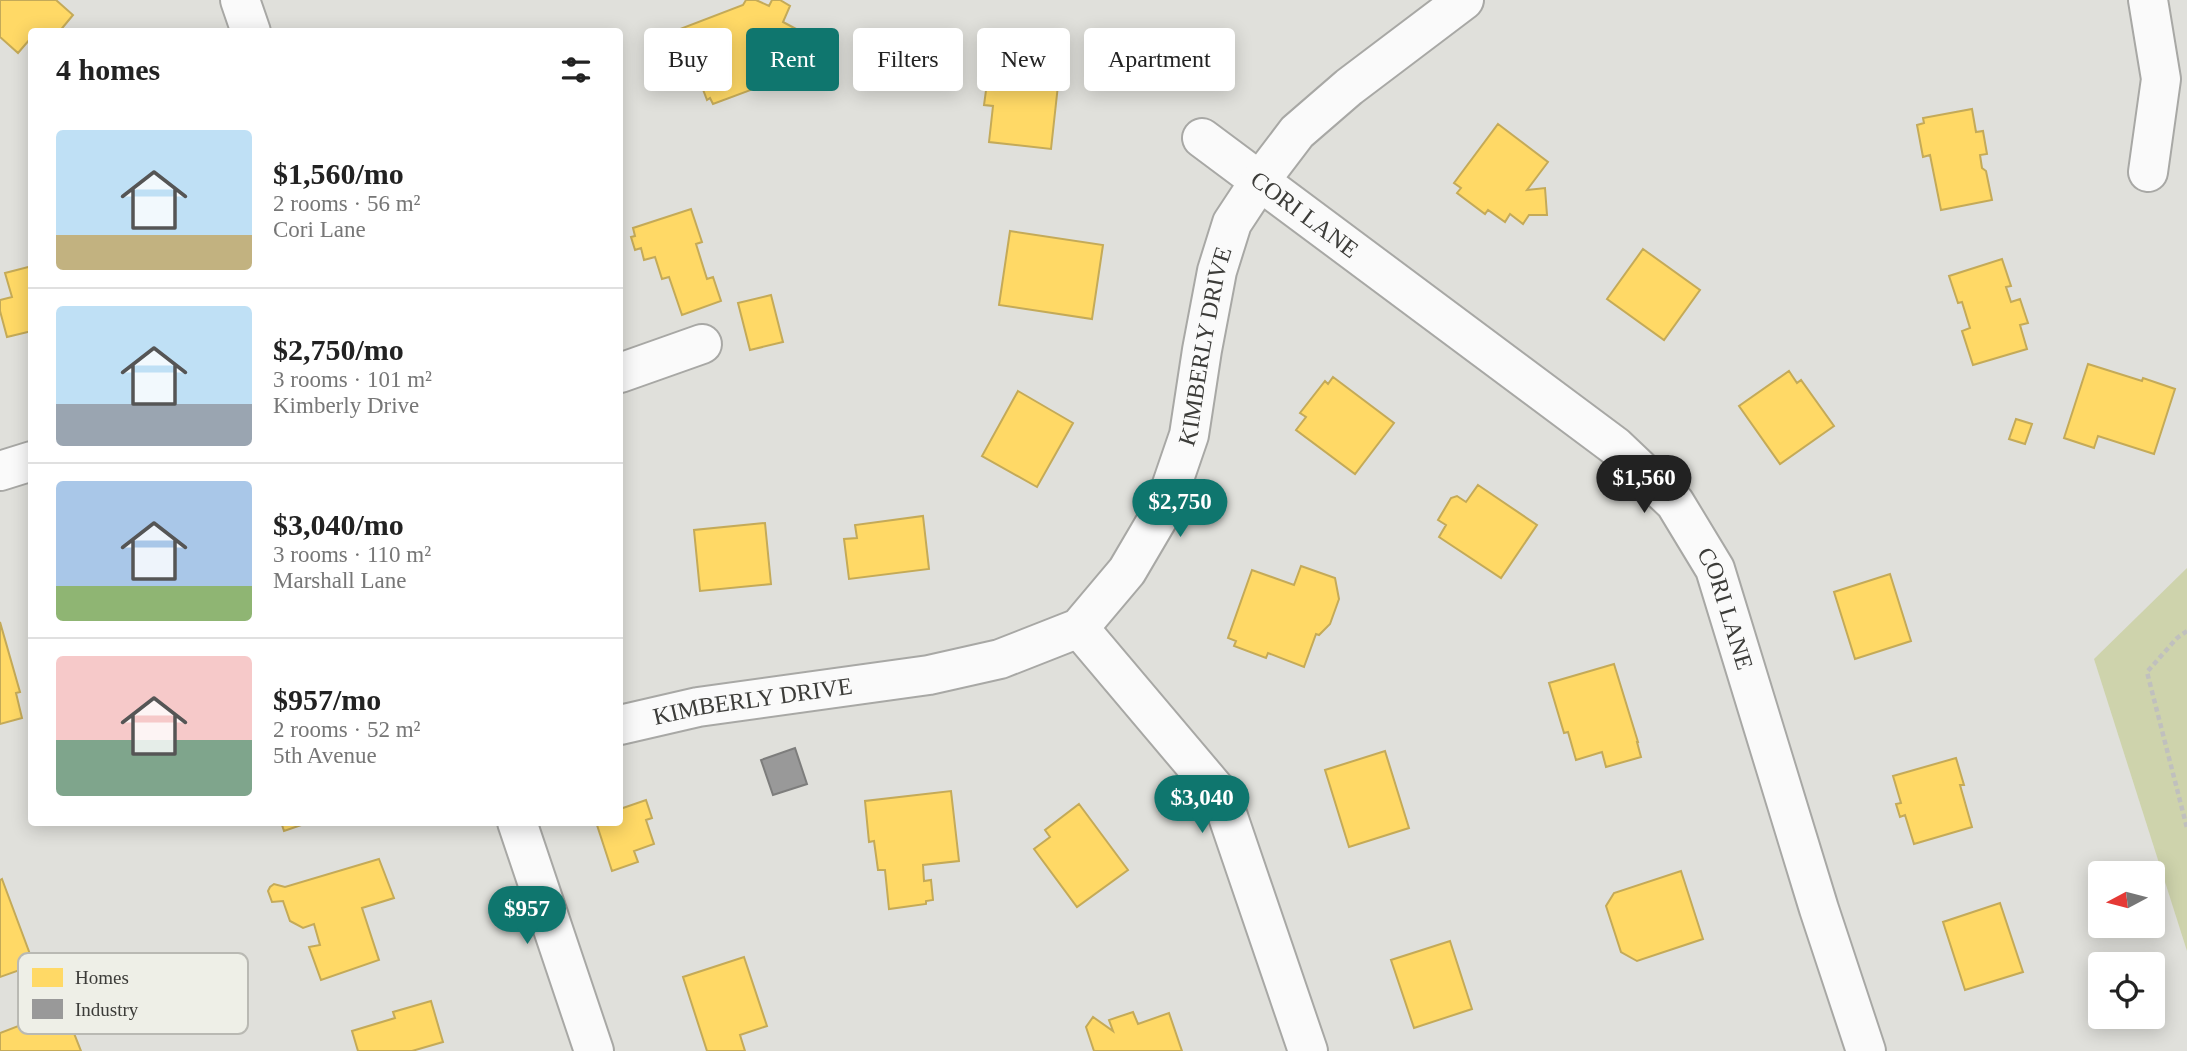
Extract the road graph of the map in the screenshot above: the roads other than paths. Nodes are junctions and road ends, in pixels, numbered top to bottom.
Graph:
1 (1464, 0) edge
2 (2148, 0) edge
3 (1202, 138) dead end
4 (2148, 172) dead end
5 (1259, 182) junction
6 (702, 344) dead end
7 (623, 372) edge
8 (28, 462) edge
9 (0, 471) edge
10 (1079, 628) junction
11 (623, 724) edge
12 (518, 826) edge
13 (594, 1051) edge
14 (1308, 1051) edge
15 (1866, 1051) edge

1 - 5 street, KIMBERLY DRIVE
2 - 4 street
3 - 5 street, CORI LANE
5 - 10 street, KIMBERLY DRIVE
5 - 15 street, CORI LANE
6 - 7 street
8 - 9 street
10 - 11 street, KIMBERLY DRIVE
10 - 14 street
12 - 13 street

